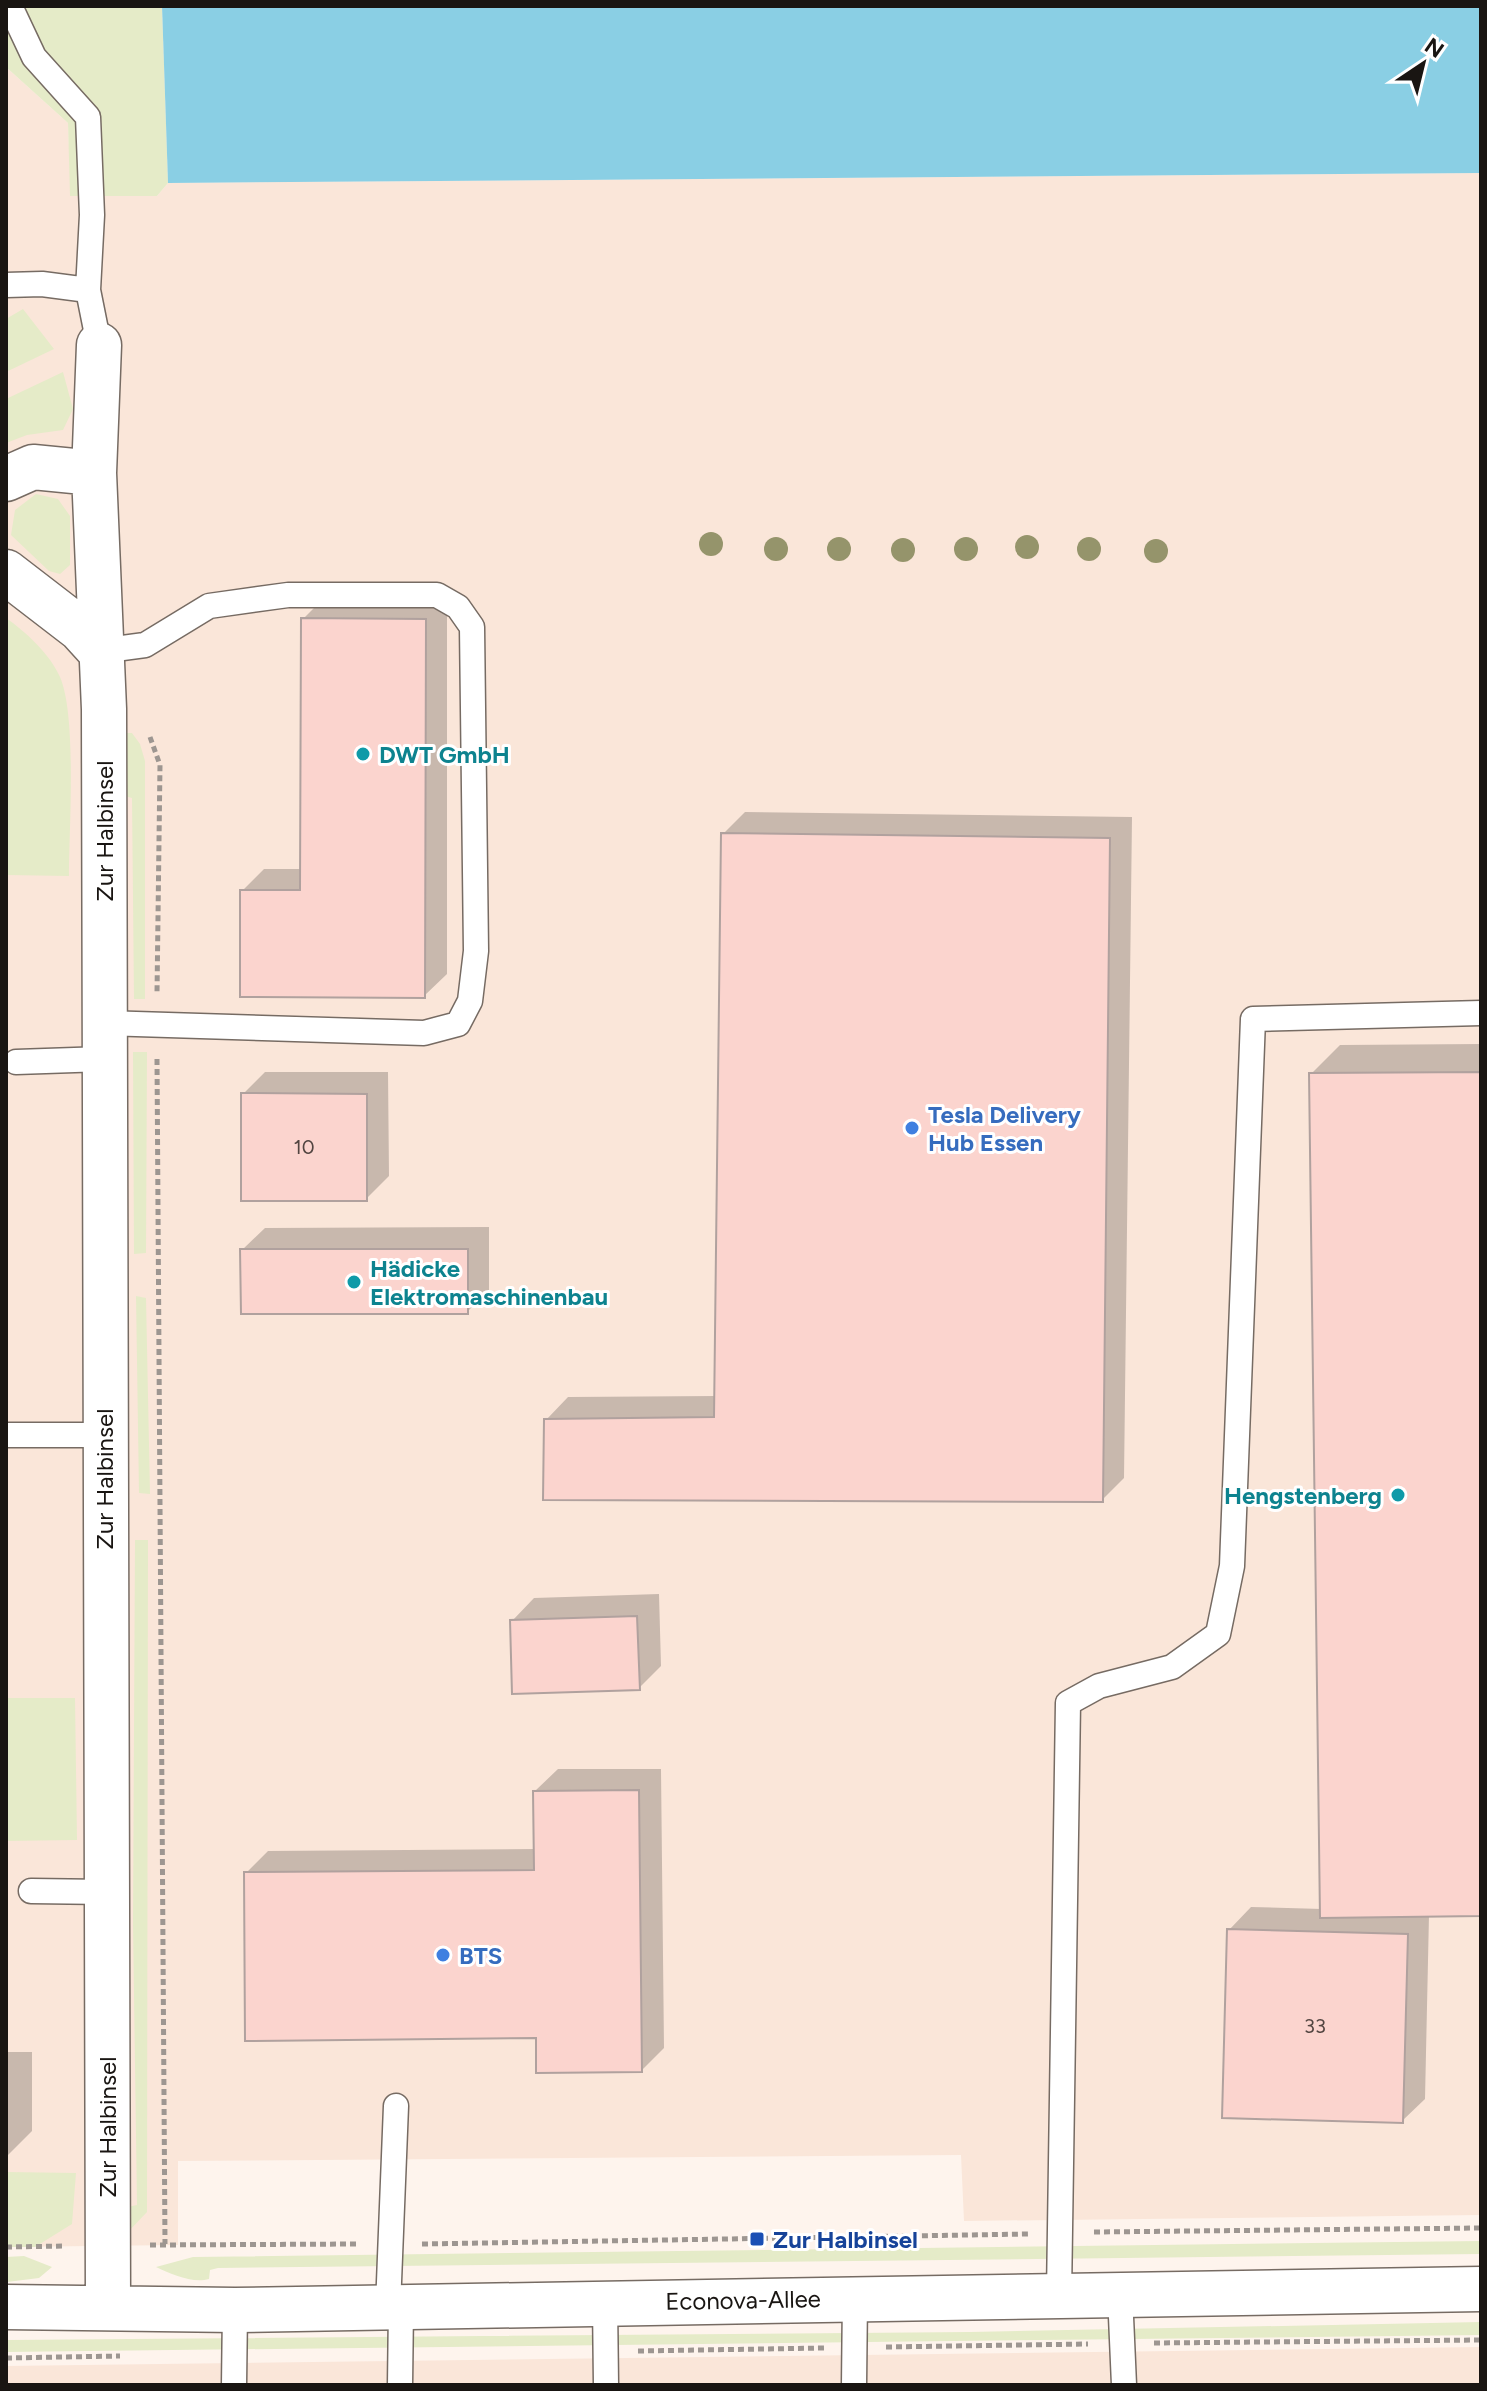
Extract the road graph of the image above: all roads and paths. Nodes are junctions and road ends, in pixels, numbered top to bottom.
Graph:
1 (10, 6) edge
2 (6, 285) edge
3 (88, 290) junction
4 (99, 345) joint
5 (94, 473) junction
6 (6, 479) edge
7 (6, 572) edge
8 (100, 651) junction
9 (1481, 1013) edge
10 (157, 1022) junction
11 (104, 1041) junction
12 (16, 1062) dead end
13 (6, 1435) edge
14 (104, 1435) junction
15 (31, 1891) dead end
16 (107, 1892) junction
17 (396, 2106) dead end
18 (1481, 2228) edge
19 (1061, 2233) junction
20 (165, 2244) junction
21 (390, 2244) junction
22 (107, 2245) junction
23 (6, 2247) edge
24 (1481, 2289) edge
25 (1120, 2294) junction
26 (1059, 2295) junction
27 (855, 2297) junction
28 (605, 2303) junction
29 (6, 2307) edge
30 (108, 2307) junction
31 (395, 2307) junction
32 (235, 2310) junction
33 (234, 2385) edge
34 (400, 2385) edge
35 (606, 2385) edge
36 (854, 2385) edge
37 (1124, 2385) edge

1 - 3 lane
2 - 3 lane
3 - 4 lane
4 - 5 street, Zur Halbinsel
5 - 6 street
5 - 8 street, Zur Halbinsel
7 - 8 street
8 - 10 lane
8 - 11 street, Zur Halbinsel
9 - 19 lane
10 - 11 lane
10 - 20 path
11 - 12 lane
11 - 14 street, Zur Halbinsel
13 - 14 lane
14 - 16 street, Zur Halbinsel
15 - 16 lane
16 - 22 street, Zur Halbinsel
17 - 21 lane
18 - 19 path
19 - 21 path
19 - 26 lane
20 - 21 path
20 - 22 path
21 - 31 lane
22 - 23 path
22 - 30 street, Zur Halbinsel
24 - 25 street, Econova-Allee
25 - 26 street, Econova-Allee
25 - 37 lane
26 - 27 street, Econova-Allee
27 - 28 street, Econova-Allee
27 - 36 lane
28 - 31 street, Econova-Allee
28 - 35 lane
29 - 30 street, Econova-Allee
30 - 32 street, Econova-Allee
31 - 32 street, Econova-Allee
31 - 34 lane
32 - 33 lane

